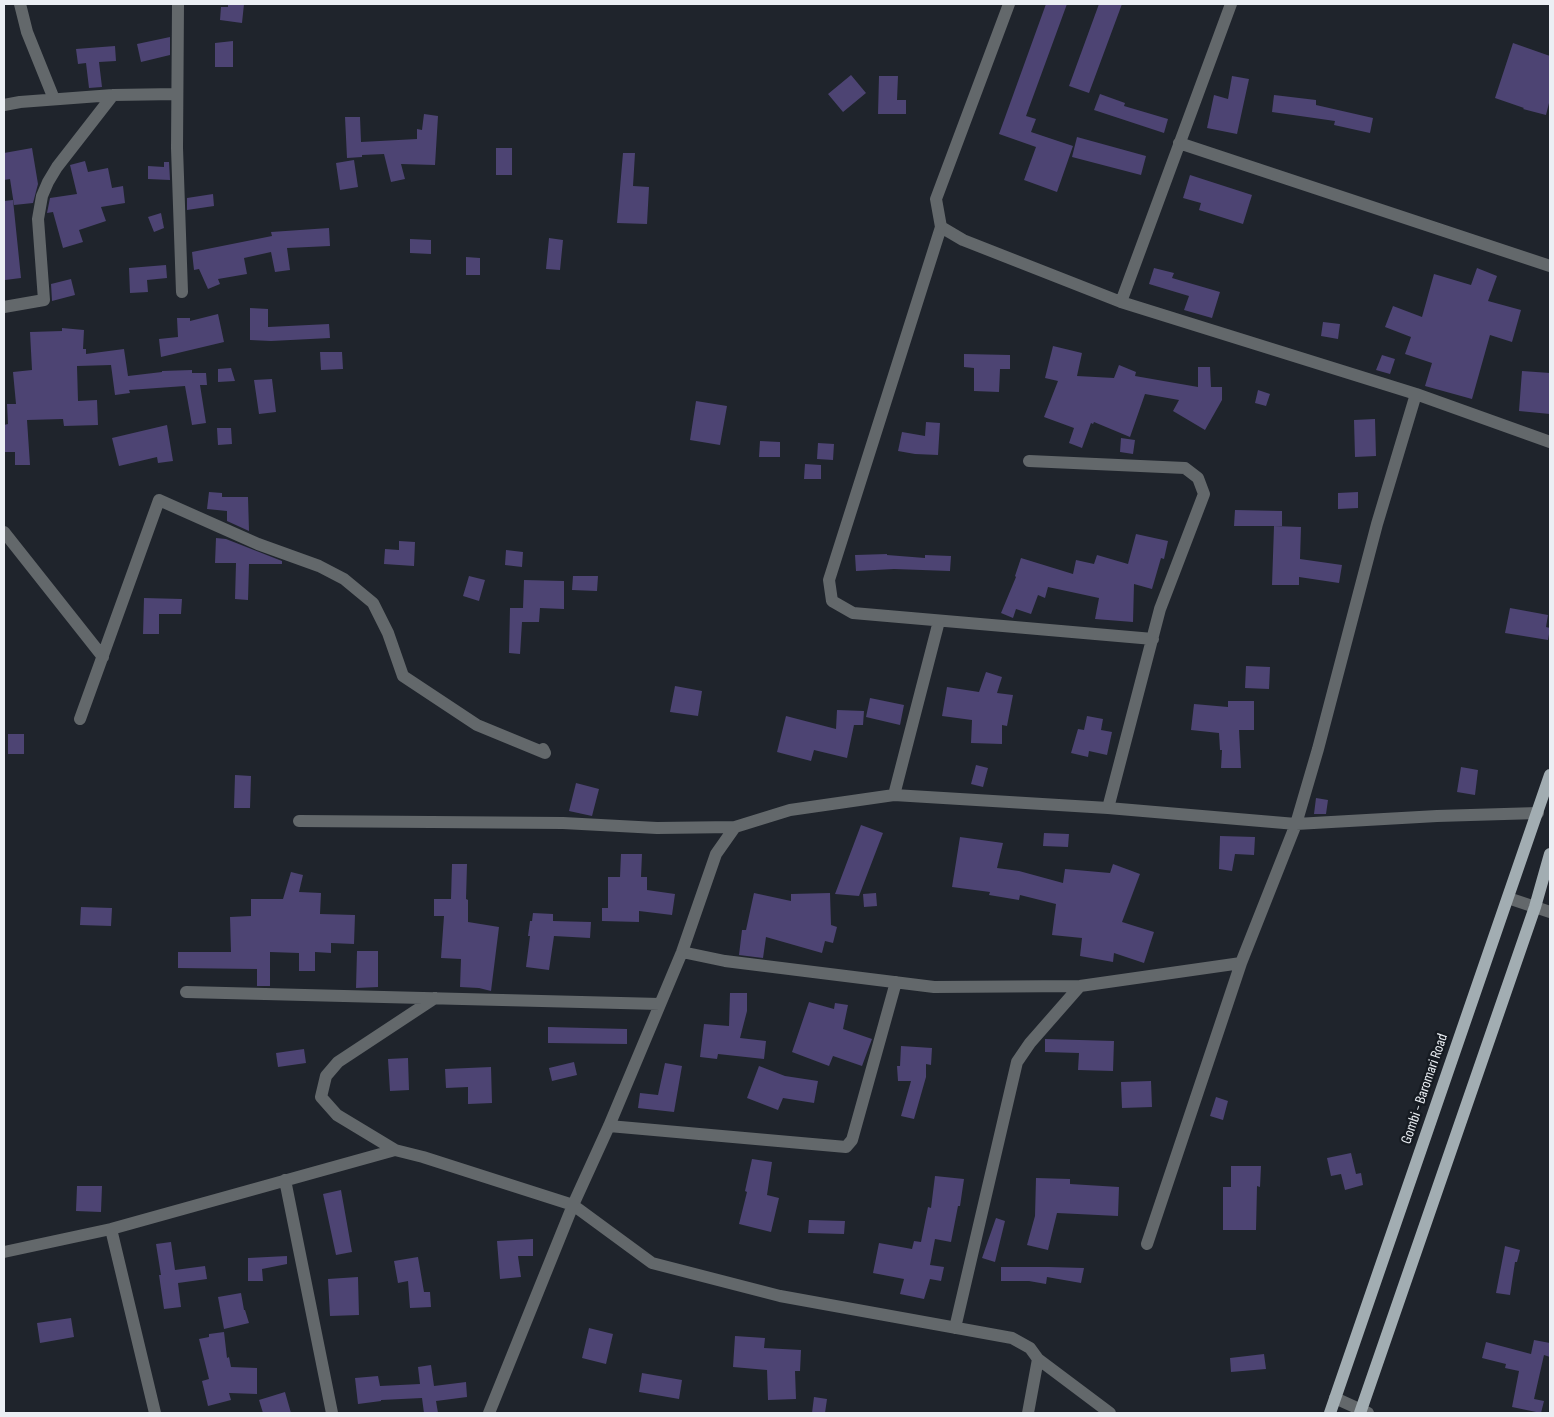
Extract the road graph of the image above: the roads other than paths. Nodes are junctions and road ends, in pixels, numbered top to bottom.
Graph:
1 (20, 4) edge
2 (178, 4) edge
3 (1009, 4) edge
4 (1231, 4) edge
5 (177, 94) junction
6 (113, 95) junction
7 (54, 99) junction
8 (4, 105) edge
9 (1179, 142) junction
10 (941, 227) junction
11 (1550, 266) edge
12 (182, 292) dead end
13 (1122, 302) junction
14 (4, 307) edge
15 (1416, 394) junction
16 (1550, 442) edge
17 (1029, 462) dead end
18 (4, 532) edge
19 (939, 620) junction
20 (1153, 639) junction
21 (103, 657) junction
22 (80, 720) dead end
23 (543, 749) dead end
24 (1550, 775) edge
25 (894, 795) junction
26 (1108, 808) junction
27 (1538, 813) junction
28 (299, 821) dead end
29 (1296, 824) junction
30 (735, 828) junction
31 (1550, 854) edge
32 (1508, 898) junction
33 (1535, 907) junction
34 (1550, 912) edge
35 (682, 952) junction
36 (1241, 963) junction
37 (896, 982) junction
38 (1080, 986) junction
39 (186, 992) dead end
40 (435, 998) junction
41 (660, 1004) junction
42 (609, 1126) junction
43 (395, 1150) junction
44 (285, 1180) junction
45 (573, 1206) junction
46 (111, 1229) junction
47 (1147, 1244) dead end
48 (4, 1252) edge
49 (955, 1328) junction
50 (1038, 1359) junction
51 (1335, 1398) junction
52 (1363, 1412) edge
53 (155, 1413) edge
54 (332, 1413) edge
55 (489, 1413) edge
56 (1028, 1413) edge
57 (1110, 1413) edge
58 (1330, 1413) edge

1 - 7 street
2 - 5 street
3 - 10 street
4 - 9 street
5 - 6 street
5 - 12 street
6 - 7 street
6 - 14 street
7 - 8 street
9 - 11 street
9 - 13 street
10 - 13 street
10 - 19 street
13 - 15 street
15 - 16 street
15 - 29 street
17 - 20 street
18 - 21 street
19 - 20 street
19 - 25 street
20 - 26 street
21 - 22 street
21 - 23 street
24 - 27 main road, Gombi - Baromari Road
25 - 26 street
25 - 30 street
26 - 29 street
27 - 29 street
27 - 32 main road, Gombi - Baromari Road
28 - 30 street
29 - 36 street
30 - 35 street
31 - 33 main road
32 - 33 street
32 - 51 main road, Gombi - Baromari Road
33 - 34 street
33 - 52 main road
35 - 37 street
35 - 41 street
36 - 38 street
36 - 47 street
37 - 38 street
37 - 42 street
38 - 49 street
39 - 40 street
40 - 41 street
40 - 43 street
41 - 42 street
42 - 45 street
43 - 44 street
43 - 45 street
44 - 46 street
44 - 54 street
45 - 49 street
45 - 55 street
46 - 48 street
46 - 53 street
49 - 50 street
50 - 56 street
50 - 57 street
51 - 52 street
51 - 58 main road, Gombi - Baromari Road

